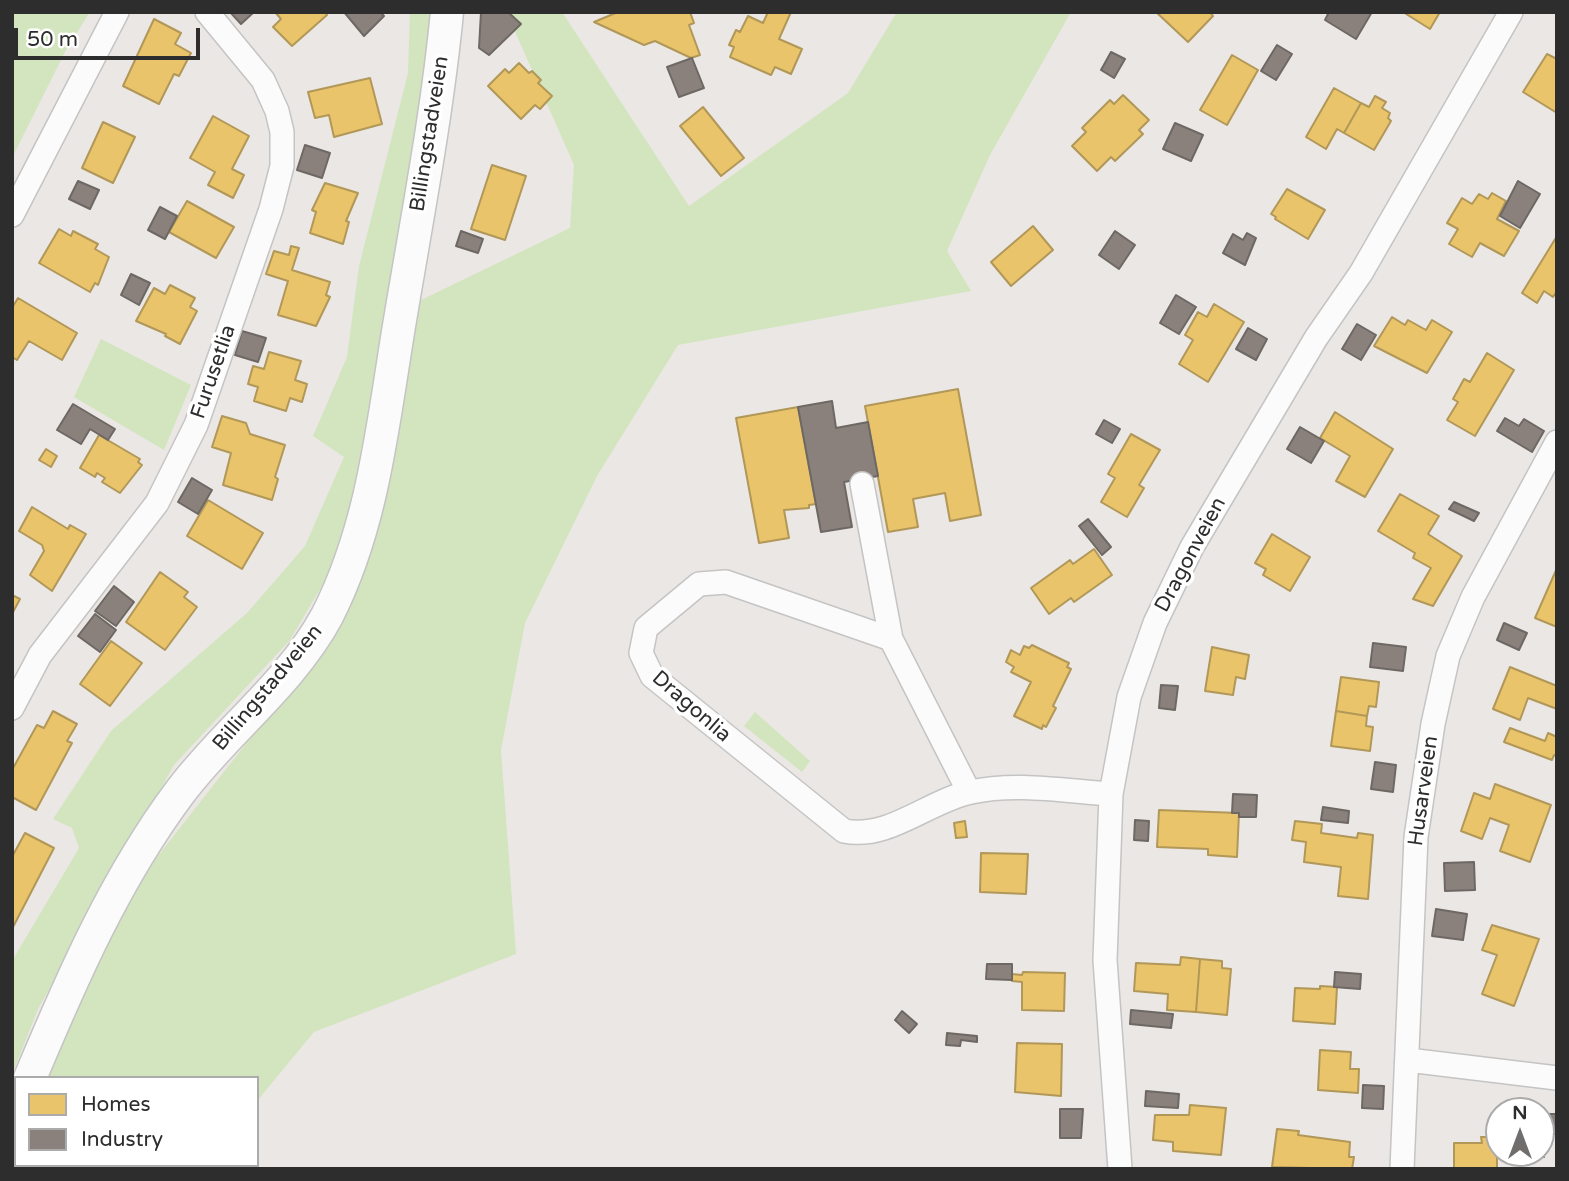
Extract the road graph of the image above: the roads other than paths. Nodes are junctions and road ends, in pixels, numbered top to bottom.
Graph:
1 (117, 12) edge
2 (207, 12) edge
3 (447, 12) edge
4 (1511, 12) edge
5 (12, 215) edge
6 (1557, 442) edge
7 (862, 484) dead end
8 (891, 639) junction
9 (12, 708) edge
10 (969, 792) junction
11 (1111, 794) junction
12 (1408, 1059) junction
13 (31, 1076) edge
14 (1557, 1078) edge
15 (1120, 1169) edge
16 (1402, 1169) edge

1 - 5 street
2 - 9 street, Furusetlia
3 - 13 main road, Billingstadveien
4 - 11 street, Dragonveien
6 - 12 street, Husarveien
7 - 8 street
8 - 10 street
8 - 10 street, Dragonlia
10 - 11 street, Dragonlia
11 - 15 street, Dragonveien
12 - 14 street
12 - 16 street, Husarveien

